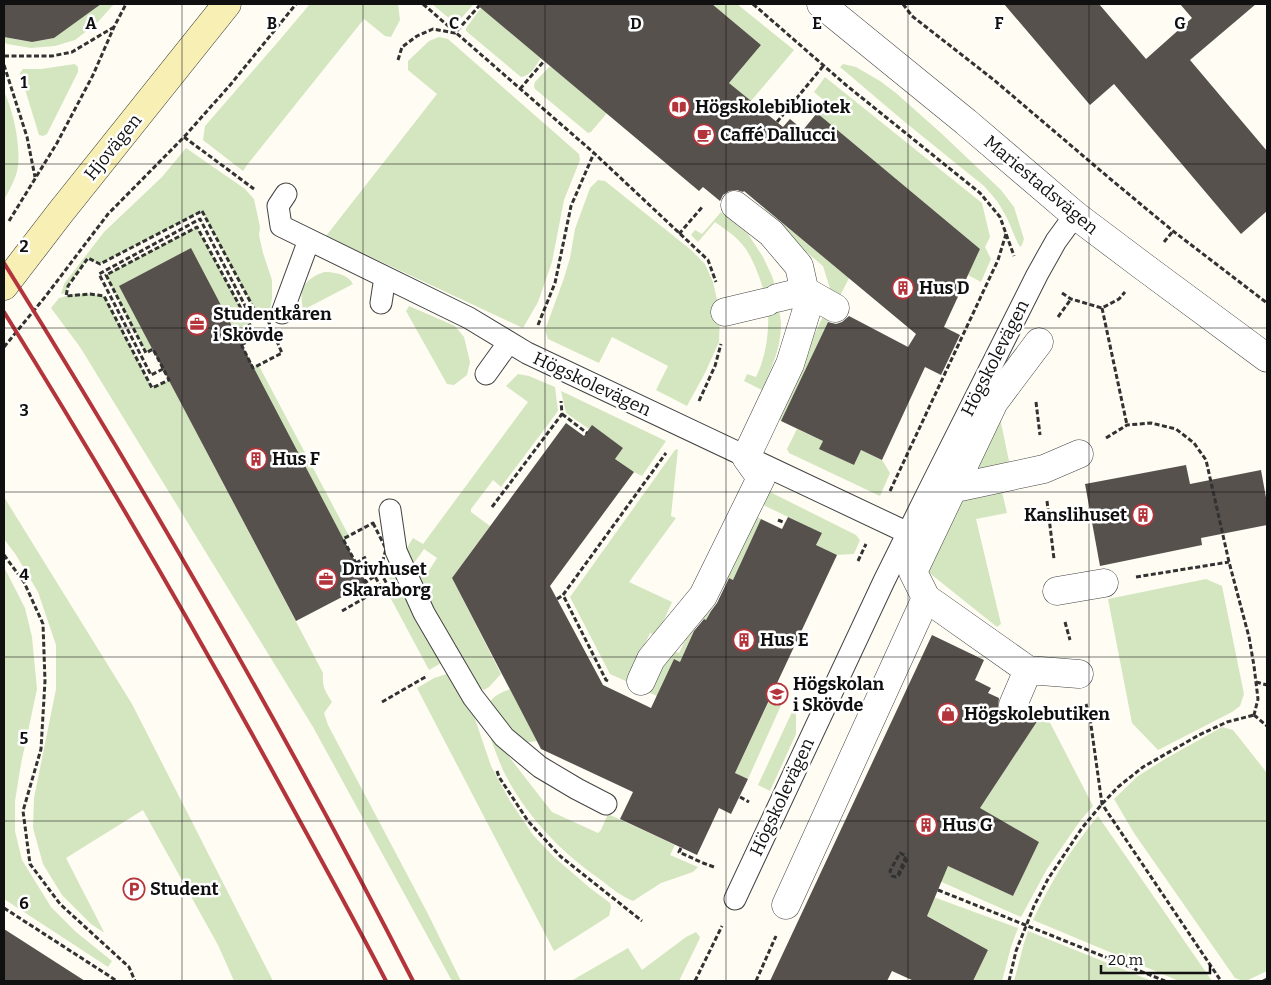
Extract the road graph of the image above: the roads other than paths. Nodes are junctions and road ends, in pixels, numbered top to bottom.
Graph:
1 (821, 4) edge
2 (224, 6) edge
3 (735, 205) dead end
4 (282, 209) road end
5 (1075, 215) junction
6 (309, 240) junction
7 (384, 277) junction
8 (4, 286) edge
9 (805, 292) junction
10 (381, 303) dead end
11 (835, 308) dead end
12 (725, 312) road end
13 (282, 313) dead end
14 (509, 342) junction
15 (1039, 342) road end
16 (1267, 358) edge
17 (486, 374) dead end
18 (1079, 454) road end
19 (746, 457) junction
20 (949, 489) junction
21 (390, 510) dead end
22 (908, 533) junction
23 (1104, 583) road end
24 (1057, 591) road end
25 (926, 598) junction
26 (1028, 670) junction
27 (1079, 674) road end
28 (641, 681) dead end
29 (1013, 705) dead end
30 (606, 804) dead end
31 (735, 899) road end
32 (786, 905) road end

1 - 5 street, Mariestadsvägen
2 - 8 main road, Hjovägen
3 - 9 street
4 - 6 lane, Högskolevägen
5 - 16 street, Mariestadsvägen
5 - 22 lane, Högskolevägen
6 - 7 lane, Högskolevägen
6 - 13 lane
7 - 10 lane
7 - 14 lane, Högskolevägen
9 - 11 street
9 - 12 street
9 - 19 street
14 - 17 lane
14 - 19 lane, Högskolevägen
15 - 20 street
18 - 20 street
19 - 22 lane, Högskolevägen
19 - 28 street
20 - 25 street
21 - 30 lane
22 - 31 lane, Högskolevägen
23 - 24 street
25 - 26 street
25 - 32 street
26 - 27 street
26 - 29 street

